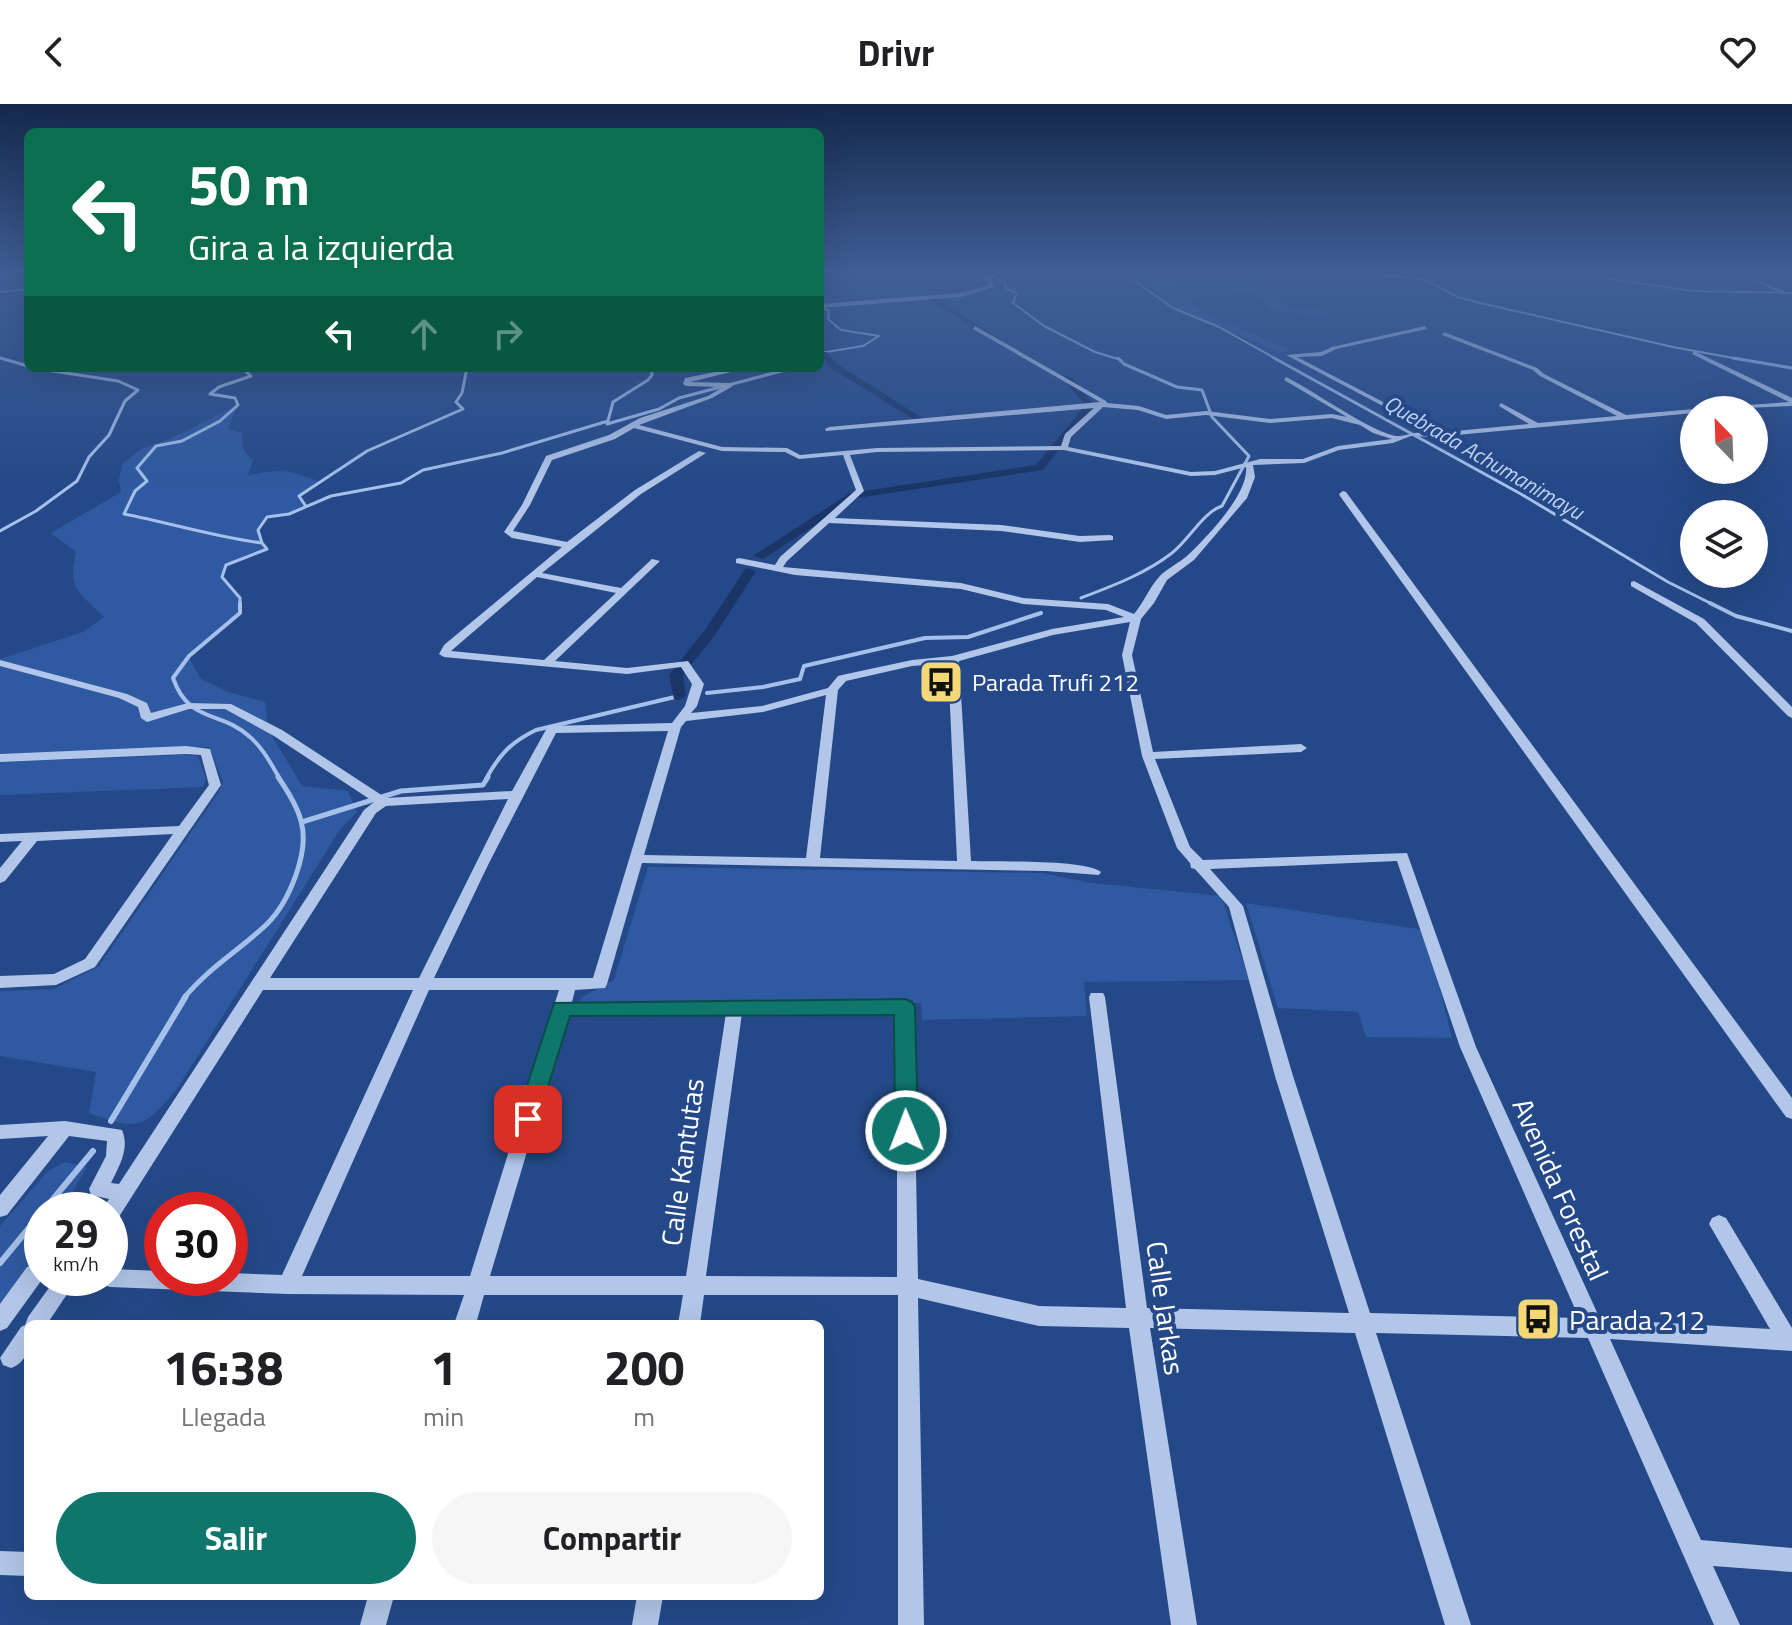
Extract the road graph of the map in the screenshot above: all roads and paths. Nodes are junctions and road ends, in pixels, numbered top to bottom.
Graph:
1 (1003, 344) edge
2 (1352, 344) edge
3 (1470, 344) edge
4 (1694, 353) dead end
5 (724, 372) edge
6 (1286, 379) dead end
7 (1792, 402) edge
8 (1768, 404) edge
9 (1103, 405) junction
10 (1501, 405) dead end
11 (1680, 412) edge
12 (1623, 417) junction
13 (1362, 423) junction
14 (635, 426) junction
15 (1537, 426) junction
16 (829, 429) dead end
17 (1435, 435) junction
18 (1399, 439) junction
19 (1064, 448) junction
20 (702, 453) dead end
21 (846, 453) junction
22 (1249, 464) junction
23 (1343, 494) dead end
24 (827, 520) junction
25 (1110, 538) dead end
26 (569, 545) junction
27 (655, 561) dead end
28 (739, 561) dead end
29 (777, 569) junction
30 (535, 574) junction
31 (1634, 584) dead end
32 (623, 591) junction
33 (1136, 618) junction
34 (953, 659) junction
35 (0, 663) edge
36 (547, 663) junction
37 (832, 690) junction
38 (1792, 714) edge
39 (677, 722) junction
40 (1301, 748) dead end
41 (1148, 756) junction
42 (0, 758) edge
43 (515, 795) junction
44 (383, 802) junction
45 (181, 830) junction
46 (33, 836) junction
47 (0, 838) edge
48 (636, 859) junction
49 (813, 860) junction
50 (964, 865) junction
51 (1196, 865) junction
52 (1094, 872) dead end
53 (0, 878) edge
54 (0, 982) edge
55 (260, 984) junction
56 (425, 984) junction
57 (569, 984) junction
58 (1097, 997) dead end
59 (562, 1008) junction
60 (735, 1008) junction
61 (1792, 1112) edge
62 (65, 1128) junction
63 (0, 1132) edge
64 (118, 1192) edge
65 (125, 1192) edge
66 (0, 1209) edge
67 (1719, 1224) dead end
68 (128, 1279) edge
69 (477, 1284) junction
70 (288, 1285) junction
71 (695, 1286) junction
72 (909, 1286) junction
73 (24, 1288) edge
74 (55, 1296) edge
75 (1138, 1319) junction
76 (38, 1320) edge
77 (466, 1320) edge
78 (690, 1320) edge
79 (0, 1321) edge
80 (1362, 1323) junction
81 (1592, 1328) junction
82 (24, 1340) edge
83 (1790, 1341) edge
84 (11, 1358) dead end
85 (1697, 1552) junction
86 (1792, 1560) edge
87 (0, 1563) edge
88 (24, 1564) edge
89 (380, 1600) edge
90 (649, 1600) edge
91 (373, 1625) edge
92 (645, 1625) edge
93 (911, 1625) edge
94 (1184, 1625) edge
95 (1458, 1625) edge
96 (1727, 1625) edge

1 - 9 street
2 - 17 street
3 - 12 street
4 - 7 street
5 - 14 street
6 - 13 street
7 - 8 street
9 - 13 street
9 - 16 street
9 - 19 street
10 - 15 street
11 - 12 street
12 - 15 street
13 - 18 street
14 - 21 street
14 - 26 street
15 - 17 street
17 - 18 street
18 - 22 street
19 - 21 street
19 - 22 street
20 - 26 street
21 - 24 street
22 - 33 street
23 - 61 street
24 - 25 street
24 - 29 street
26 - 30 street
27 - 32 street
28 - 29 street
29 - 33 street
30 - 32 street
30 - 36 street
31 - 38 street
32 - 36 street
33 - 34 street
33 - 41 street
34 - 37 street
34 - 50 street
35 - 44 street
36 - 39 street
37 - 39 street
37 - 49 street
39 - 43 street
39 - 48 street
40 - 41 street
41 - 51 street
42 - 45 street
43 - 44 street
43 - 56 street
44 - 55 street
45 - 46 street
45 - 54 street
46 - 47 street
46 - 53 street
48 - 49 street
48 - 57 street
49 - 50 street
50 - 52 street
51 - 80 street
51 - 81 street, Avenida Forestal
55 - 56 street
55 - 65 street
56 - 57 street
56 - 70 street
57 - 59 street
58 - 75 street, Calle Jarkas
59 - 60 street
59 - 69 street
60 - 71 street, Calle Kantutas
60 - 72 street
62 - 63 street
62 - 64 street
62 - 66 street
67 - 83 street
68 - 70 street
69 - 70 street
69 - 71 street
69 - 77 street
71 - 72 street
71 - 78 street, Calle Kantutas
72 - 75 street
72 - 93 street
73 - 79 street
74 - 76 street
75 - 80 street
75 - 94 street, Calle Jarkas
80 - 81 street
80 - 95 street
81 - 83 street
81 - 85 street, Avenida Forestal
82 - 84 street
85 - 86 street
85 - 96 street, Avenida Forestal
87 - 88 street
89 - 91 street
90 - 92 street

